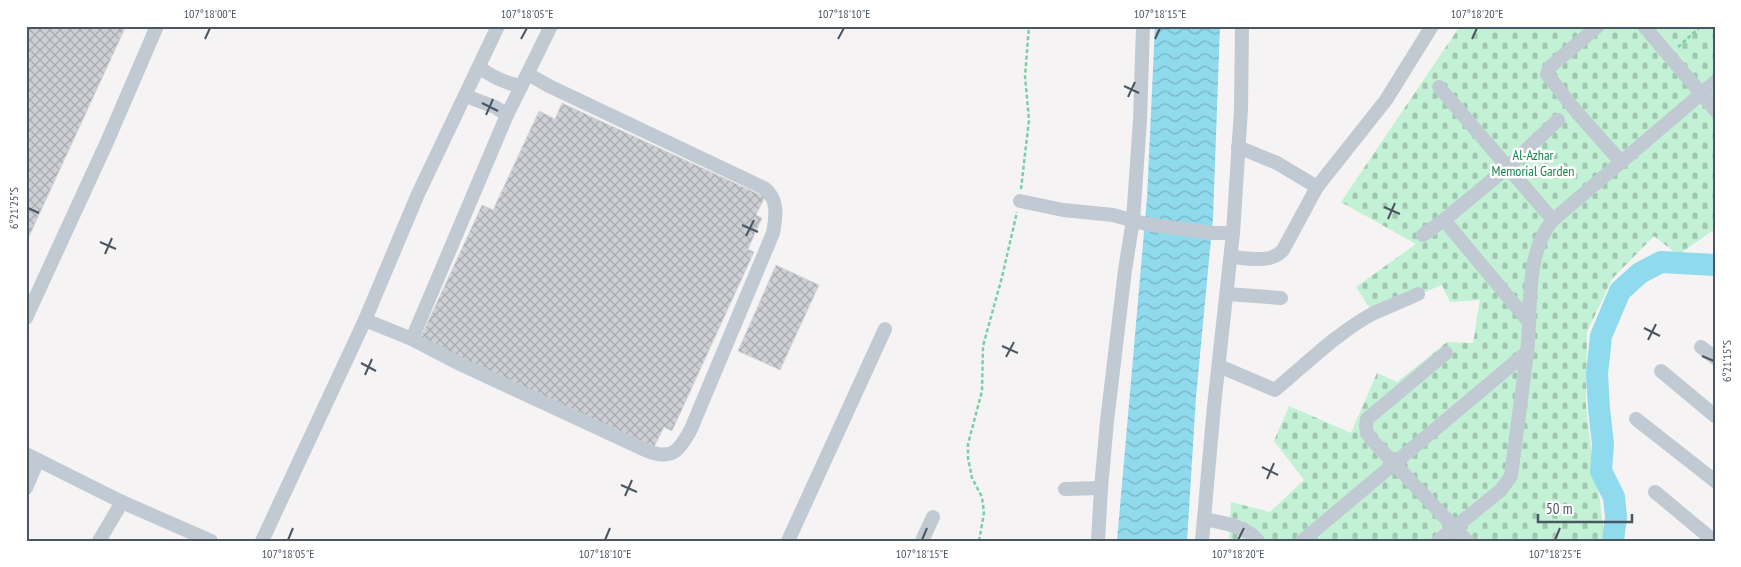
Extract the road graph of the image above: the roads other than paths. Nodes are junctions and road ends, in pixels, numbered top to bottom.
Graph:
1 (156, 26) edge
2 (498, 26) edge
3 (551, 26) edge
4 (1143, 26) edge
5 (1242, 26) edge
6 (1432, 26) edge
7 (1598, 26) edge
8 (1644, 26) edge
9 (479, 67) junction
10 (525, 80) junction
11 (1715, 82) edge
12 (1439, 87) dead end
13 (1701, 93) junction
14 (466, 96) junction
15 (1715, 110) edge
16 (507, 115) junction
17 (1558, 120) dead end
18 (1238, 147) junction
19 (1620, 162) junction
20 (1508, 166) junction
21 (1317, 187) junction
22 (1020, 201) road end
23 (1444, 220) junction
24 (1553, 220) junction
25 (1139, 222) junction
26 (1233, 233) junction
27 (1423, 236) dead end
28 (1231, 257) junction
29 (1228, 294) junction
30 (1418, 294) dead end
31 (1281, 298) dead end
32 (26, 318) edge
33 (365, 320) junction
34 (1529, 322) junction
35 (885, 329) dead end
36 (412, 339) junction
37 (1701, 347) dead end
38 (1527, 352) junction
39 (1446, 353) dead end
40 (1715, 358) edge
41 (1219, 366) junction
42 (1661, 371) dead end
43 (1715, 416) edge
44 (1636, 418) dead end
45 (32, 457) edge
46 (1393, 464) junction
47 (1715, 481) edge
48 (26, 488) edge
49 (1101, 488) junction
50 (1065, 489) dead end
51 (1655, 492) dead end
52 (122, 502) junction
53 (933, 517) dead end
54 (1205, 519) junction
55 (1454, 527) junction
56 (99, 541) edge
57 (211, 541) edge
58 (262, 541) edge
59 (788, 541) edge
60 (922, 541) edge
61 (1098, 541) edge
62 (1202, 541) edge
63 (1258, 541) edge
64 (1302, 541) edge
65 (1438, 541) edge
66 (1467, 541) edge
67 (1714, 541) edge

1 - 32 street
2 - 9 street
3 - 10 street
4 - 25 street
5 - 18 street
6 - 21 street
7 - 19 street
8 - 13 street
9 - 10 street
9 - 14 street
10 - 16 street
10 - 36 street
11 - 13 street
12 - 20 street
13 - 15 street
13 - 19 street
14 - 16 street
14 - 33 street
16 - 36 street
17 - 20 street
18 - 21 street
18 - 26 street
19 - 24 street
20 - 23 street
20 - 24 street
21 - 28 street
22 - 25 street
23 - 27 street
23 - 34 street
24 - 34 street
25 - 26 street
25 - 49 street
26 - 28 street
28 - 29 street
29 - 31 street
29 - 41 street
30 - 41 street
33 - 36 street
33 - 58 street
34 - 38 street
35 - 59 street
37 - 40 street
38 - 46 street
38 - 55 street
39 - 46 street
41 - 54 street
42 - 43 street
44 - 47 street
45 - 48 street
45 - 52 street
46 - 55 street
46 - 64 street
49 - 50 street
49 - 61 street
51 - 67 street
52 - 56 street
52 - 57 street
53 - 60 street
54 - 62 street
54 - 63 street
55 - 65 street
55 - 66 street

